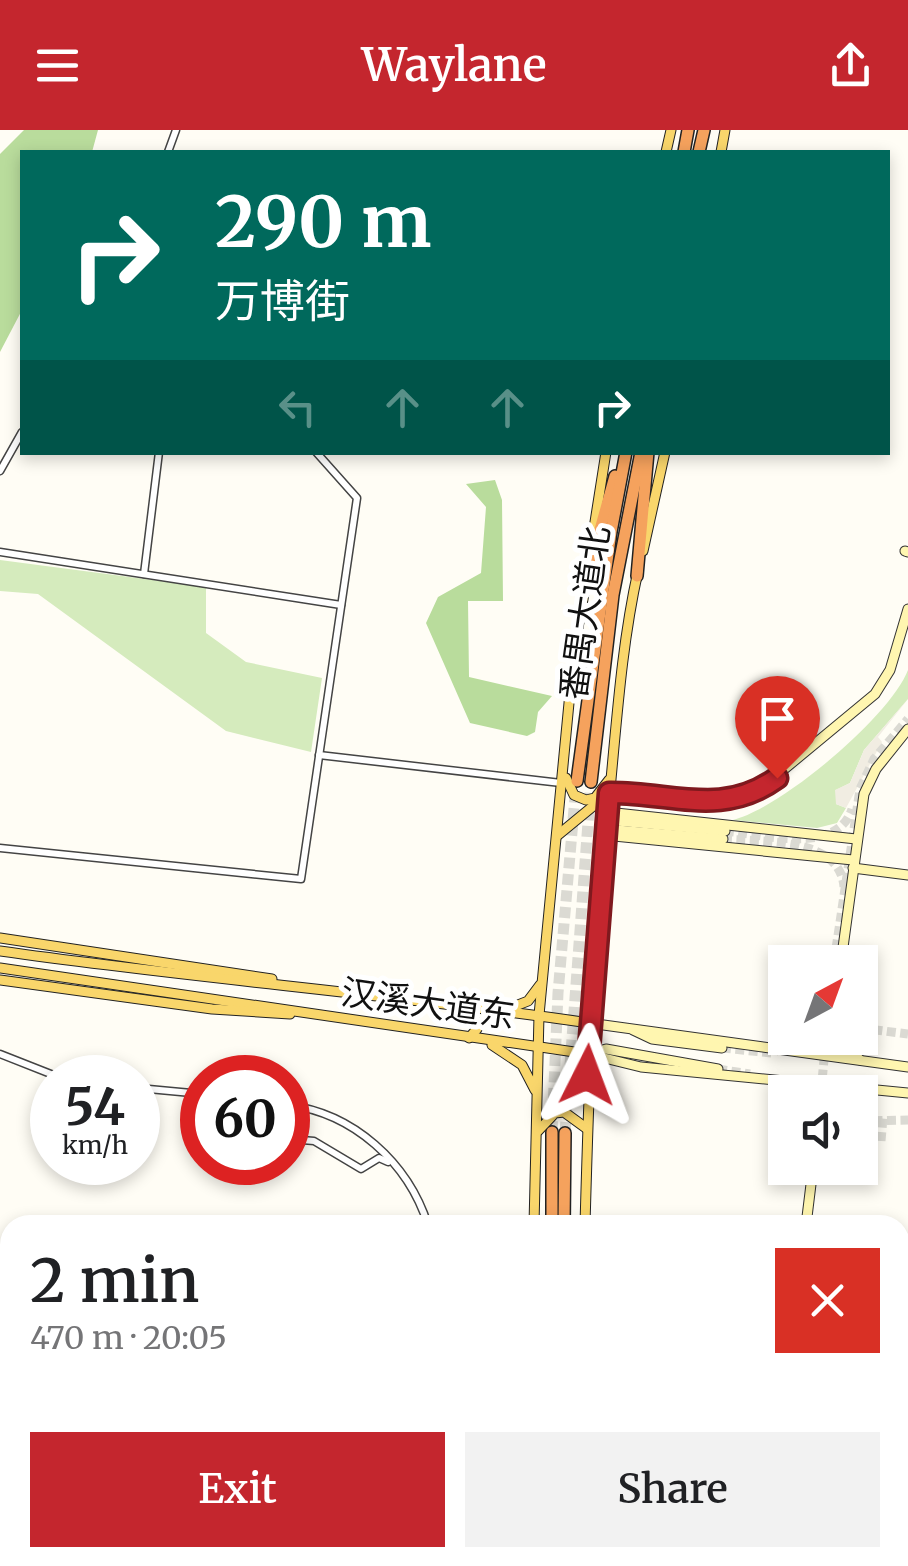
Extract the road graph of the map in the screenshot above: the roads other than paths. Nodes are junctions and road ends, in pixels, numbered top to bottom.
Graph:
1 (20, 435) edge
2 (158, 455) edge
3 (319, 455) edge
4 (606, 455) edge
5 (623, 455) edge
6 (624, 455) edge
7 (639, 455) edge
8 (648, 455) edge
9 (664, 455) edge
10 (0, 470) edge
11 (0, 552) edge
12 (144, 574) junction
13 (637, 576) junction
14 (586, 580) junction
15 (341, 605) junction
16 (908, 609) edge
17 (908, 728) edge
18 (319, 756) junction
19 (563, 770) junction
20 (611, 777) junction
21 (577, 781) tunnel mouth
22 (591, 782) tunnel mouth
23 (562, 783) junction
24 (609, 793) junction
25 (605, 824) junction
26 (558, 835) junction
27 (724, 835) tunnel mouth
28 (856, 839) junction
29 (0, 848) edge
30 (853, 864) junction
31 (908, 875) edge
32 (0, 938) edge
33 (843, 945) edge
34 (0, 951) edge
35 (0, 968) edge
36 (542, 978) junction
37 (0, 980) edge
38 (324, 988) junction
39 (470, 1007) junction
40 (500, 1011) junction
41 (307, 1014) junction
42 (539, 1015) junction
43 (589, 1022) junction
44 (626, 1027) junction
45 (475, 1039) junction
46 (538, 1047) junction
47 (768, 1047) edge
48 (722, 1048) tunnel mouth
49 (0, 1054) edge
50 (588, 1054) junction
51 (820, 1055) edge
52 (856, 1055) edge
53 (862, 1062) junction
54 (30, 1066) edge
55 (908, 1066) edge
56 (718, 1069) tunnel mouth
57 (768, 1080) edge
58 (878, 1090) edge
59 (908, 1093) edge
60 (538, 1099) junction
61 (310, 1111) edge
62 (586, 1128) junction
63 (538, 1132) junction
64 (310, 1141) edge
65 (394, 1164) junction
66 (811, 1185) edge
67 (425, 1215) edge
68 (534, 1215) edge
69 (553, 1215) edge
70 (563, 1215) edge
71 (585, 1215) edge
72 (807, 1215) edge

1 - 10 street
2 - 12 street
3 - 15 street
4 - 14 main road
5 - 14 highway
6 - 21 highway, 番禺大道北
7 - 22 highway, 番禺大道北
8 - 13 highway
9 - 13 main road
11 - 12 street
12 - 15 street
13 - 20 main road
14 - 19 main road
15 - 18 street
16 - 24 street
17 - 28 street
18 - 23 street
18 - 29 street
19 - 20 main road
19 - 23 main road
20 - 24 main road
23 - 26 main road
24 - 25 main road
24 - 26 main road
25 - 27 street
25 - 28 street
25 - 30 street
25 - 43 main road
26 - 36 main road
28 - 30 street
30 - 31 street
30 - 33 street
32 - 38 main road
34 - 38 main road, 汉溪大道东
35 - 41 main road, 汉溪大道东
36 - 40 main road
36 - 42 main road
37 - 41 main road
38 - 39 main road, 汉溪大道东
39 - 40 main road, 汉溪大道东
39 - 45 main road
40 - 42 main road, 汉溪大道东
41 - 45 main road, 汉溪大道东
42 - 43 main road, 汉溪大道东
42 - 46 main road
43 - 44 street, 汉溪大道东
43 - 50 main road
44 - 47 street, 汉溪大道东
44 - 48 street
45 - 46 main road, 汉溪大道东
45 - 60 main road
46 - 50 main road, 汉溪大道东
46 - 60 main road
49 - 54 street
50 - 56 street
50 - 57 street, 汉溪大道东
50 - 62 main road
51 - 53 street, 汉溪大道东
52 - 53 street
53 - 55 street, 汉溪大道东
58 - 59 street, 汉溪大道东
60 - 63 main road
61 - 65 street
62 - 63 main road
62 - 71 main road
63 - 68 main road
64 - 65 street
65 - 67 street
66 - 72 street
69 - 70 highway

